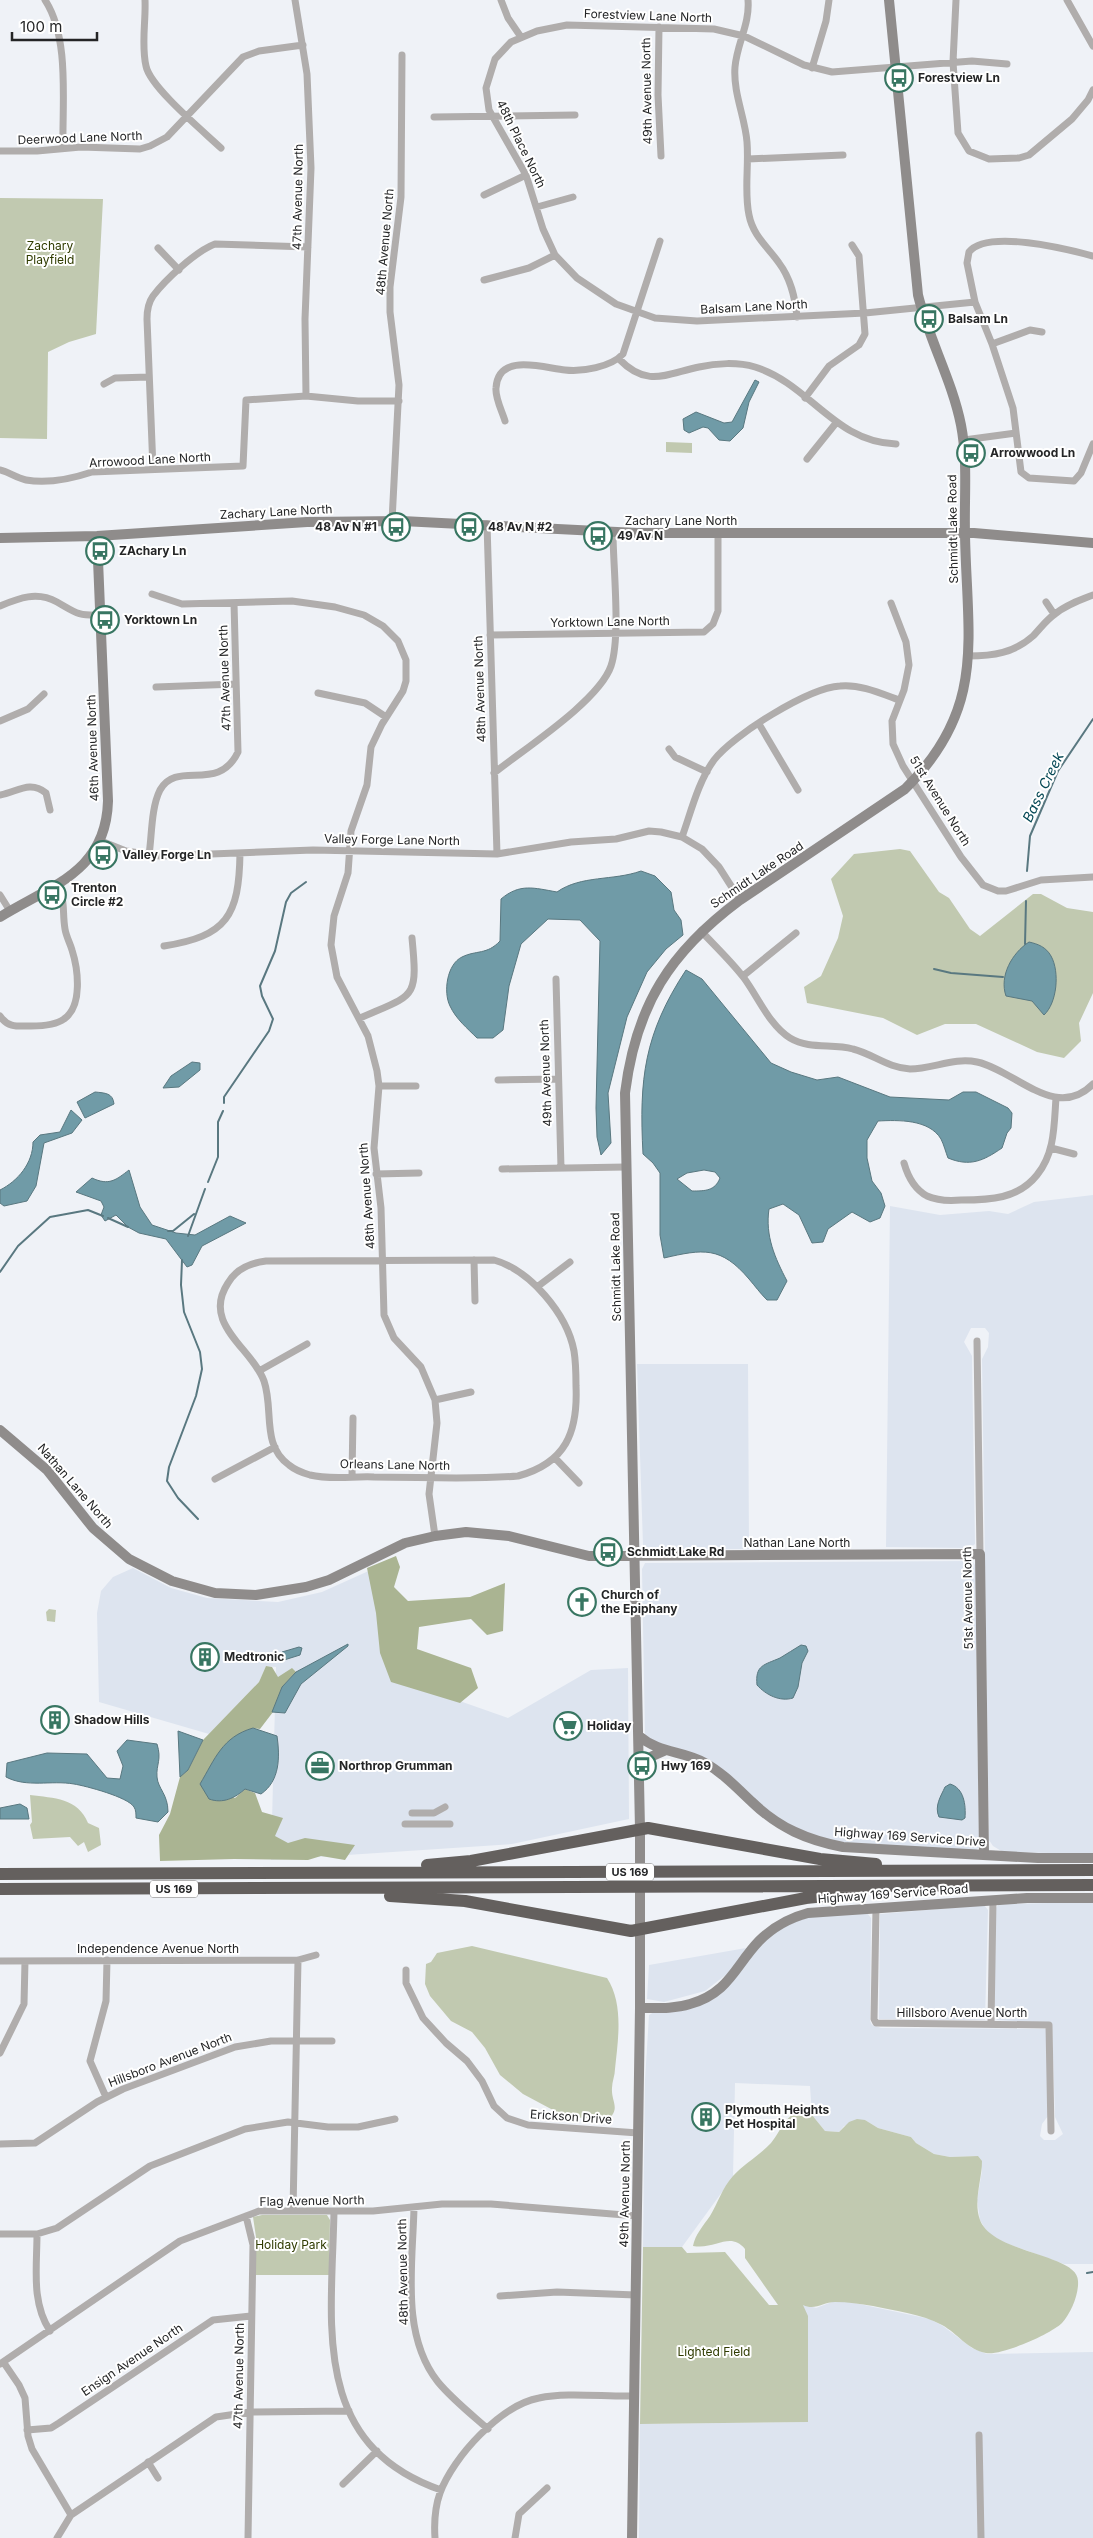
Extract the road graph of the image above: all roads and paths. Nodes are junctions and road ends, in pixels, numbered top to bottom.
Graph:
1 (45, 0) edge
2 (145, 0) edge
3 (295, 0) edge
4 (501, 0) edge
5 (748, 0) edge
6 (829, 0) edge
7 (890, 0) edge
8 (956, 0) edge
9 (1067, 0) edge
10 (659, 26) junction
11 (744, 36) junction
12 (521, 37) junction
13 (303, 44) junction
14 (1093, 46) edge
15 (402, 55) dead end
16 (953, 62) junction
17 (1007, 64) dead end
18 (895, 67) junction
19 (812, 68) junction
20 (1093, 90) edge
21 (187, 115) junction
22 (492, 116) junction
23 (575, 116) dead end
24 (434, 117) dead end
25 (63, 148) junction
26 (221, 148) dead end
27 (0, 151) edge
28 (843, 155) dead end
29 (661, 156) dead end
30 (748, 159) junction
31 (526, 175) junction
32 (484, 195) dead end
33 (573, 197) dead end
34 (537, 207) junction
35 (660, 241) dead end
36 (852, 245) dead end
37 (308, 247) junction
38 (158, 248) dead end
39 (554, 255) junction
40 (1093, 256) edge
41 (179, 270) junction
42 (484, 280) dead end
43 (975, 302) junction
44 (921, 308) junction
45 (637, 313) junction
46 (865, 313) junction
47 (797, 317) junction
48 (1042, 332) dead end
49 (992, 344) junction
50 (619, 359) junction
51 (149, 377) junction
52 (104, 384) dead end
53 (306, 396) junction
54 (806, 398) junction
55 (399, 401) junction
56 (505, 421) dead end
57 (836, 422) junction
58 (1016, 433) junction
59 (964, 440) junction
60 (896, 444) dead end
61 (1093, 444) edge
62 (807, 459) dead end
63 (153, 469) junction
64 (0, 470) edge
65 (392, 522) junction
66 (487, 524) junction
67 (612, 533) junction
68 (964, 533) junction
69 (718, 534) junction
70 (96, 536) junction
71 (0, 538) edge
72 (1093, 543) edge
73 (152, 594) dead end
74 (1093, 595) edge
75 (1046, 602) dead end
76 (234, 603) junction
77 (891, 603) dead end
78 (0, 606) edge
79 (1054, 614) junction
80 (100, 615) junction
81 (615, 633) junction
82 (490, 635) junction
83 (968, 656) junction
84 (236, 684) junction
85 (156, 687) dead end
86 (318, 692) dead end
87 (44, 694) dead end
88 (899, 700) junction
89 (386, 717) junction
90 (0, 721) edge
91 (760, 724) junction
92 (669, 749) dead end
93 (707, 772) junction
94 (494, 773) junction
95 (912, 782) junction
96 (798, 790) dead end
97 (0, 795) edge
98 (50, 810) dead end
99 (682, 837) junction
100 (101, 841) junction
101 (350, 851) junction
102 (240, 853) junction
103 (497, 854) junction
104 (149, 855) junction
105 (1093, 877) edge
106 (57, 884) junction
107 (0, 895) edge
108 (740, 900) junction
109 (10, 911) junction
110 (0, 917) edge
111 (701, 931) junction
112 (796, 933) dead end
113 (412, 938) dead end
114 (164, 946) dead end
115 (743, 976) junction
116 (556, 979) dead end
117 (0, 1016) edge
118 (360, 1018) junction
119 (558, 1079) junction
120 (498, 1080) dead end
121 (1093, 1084) edge
122 (379, 1086) junction
123 (416, 1086) dead end
124 (1056, 1098) junction
125 (1051, 1148) junction
126 (1074, 1154) dead end
127 (904, 1163) dead end
128 (626, 1167) junction
129 (561, 1168) junction
130 (502, 1169) dead end
131 (418, 1173) dead end
132 (376, 1174) junction
133 (382, 1260) junction
134 (474, 1260) junction
135 (570, 1262) dead end
136 (537, 1287) junction
137 (474, 1301) dead end
138 (977, 1341) dead end
139 (307, 1344) dead end
140 (259, 1371) junction
141 (470, 1392) dead end
142 (435, 1400) junction
143 (353, 1418) dead end
144 (0, 1430) edge
145 (274, 1447) junction
146 (555, 1458) junction
147 (352, 1476) junction
148 (430, 1477) junction
149 (215, 1479) dead end
150 (578, 1483) dead end
151 (435, 1536) junction
152 (980, 1554) junction
153 (634, 1556) junction
154 (639, 1736) junction
155 (664, 1751) junction
156 (639, 1770) junction
157 (445, 1807) dead end
158 (412, 1813) dead end
159 (406, 1824) dead end
160 (450, 1824) dead end
161 (640, 1829) junction
162 (640, 1850) joint
163 (984, 1854) junction
164 (1093, 1858) edge
165 (0, 1869) edge
166 (1093, 1870) edge
167 (947, 1871) junction
168 (56, 1873) junction
169 (0, 1874) edge
170 (313, 1874) junction
171 (1093, 1885) edge
172 (928, 1886) junction
173 (312, 1888) junction
174 (37, 1889) junction
175 (0, 1890) edge
176 (0, 1895) edge
177 (1093, 1898) edge
178 (993, 1900) junction
179 (876, 1908) junction
180 (640, 1930) junction
181 (316, 1955) dead end
182 (106, 1960) junction
183 (298, 1960) junction
184 (0, 1961) edge
185 (25, 1961) junction
186 (406, 1970) dead end
187 (640, 2008) junction
188 (991, 2024) junction
189 (296, 2041) junction
190 (332, 2042) dead end
191 (0, 2053) edge
192 (106, 2097) junction
193 (395, 2120) dead end
194 (295, 2122) junction
195 (1051, 2131) dead end
196 (638, 2133) junction
197 (0, 2144) edge
198 (414, 2207) junction
199 (293, 2211) junction
200 (334, 2211) junction
201 (246, 2216) junction
202 (637, 2216) junction
203 (0, 2234) edge
204 (37, 2234) junction
205 (636, 2294) junction
206 (500, 2296) dead end
207 (251, 2316) junction
208 (50, 2331) junction
209 (2, 2363) edge
210 (634, 2396) junction
211 (348, 2411) junction
212 (250, 2412) junction
213 (488, 2429) junction
214 (28, 2430) junction
215 (979, 2435) dead end
216 (377, 2450) junction
217 (148, 2462) junction
218 (158, 2478) dead end
219 (343, 2484) dead end
220 (547, 2488) dead end
221 (441, 2490) junction
222 (71, 2515) junction
223 (56, 2538) edge
224 (248, 2538) edge
225 (435, 2538) edge
226 (515, 2538) edge
227 (632, 2538) edge
228 (981, 2538) edge

1 - 25 street
2 - 21 street
3 - 13 street, 47th Avenue North
4 - 12 street
5 - 11 street
6 - 19 street
7 - 18 street, Schmidt Lake Road
8 - 16 street
9 - 14 street
10 - 11 street, Forestview Lane North
10 - 12 street, Forestview Lane North
10 - 29 street, 49th Avenue North
11 - 19 street, Forestview Lane North
11 - 30 street
12 - 22 street, 48th Place North
13 - 21 street, Deerwood Lane North
13 - 37 street, 47th Avenue North
15 - 55 street, 48th Avenue North
16 - 17 street, Forestview Lane North
16 - 18 street, Forestview Lane North
16 - 20 street
18 - 19 street, Forestview Lane North
18 - 44 street, Schmidt Lake Road
21 - 25 street, Deerwood Lane North
21 - 26 street
22 - 23 street
22 - 24 street
22 - 31 street, 48th Place North
25 - 27 street, Deerwood Lane North
28 - 30 street
30 - 47 street
31 - 32 street
31 - 34 street, 48th Place North
33 - 34 street
34 - 39 street, 48th Place North
35 - 45 street
36 - 46 street
37 - 41 street
37 - 53 street, 47th Avenue North
38 - 41 street
39 - 42 street
39 - 45 street, Balsam Lane North
40 - 43 street
41 - 51 street
43 - 44 street, Balsam Lane North
43 - 49 street
44 - 46 street, Balsam Lane North
44 - 59 street, Schmidt Lake Road
45 - 47 street, Balsam Lane North
45 - 50 street
46 - 47 street, Balsam Lane North
46 - 54 street
48 - 49 street
49 - 58 street
50 - 54 street
50 - 56 street
51 - 52 street
51 - 63 street
53 - 55 street
53 - 63 street, Arrowood Lane North
54 - 57 street
55 - 65 street, 48th Avenue North
57 - 60 street
57 - 62 street
58 - 59 street
58 - 61 street
59 - 68 street, Schmidt Lake Road
63 - 64 street, Arrowood Lane North
65 - 66 street, Zachary Lane North
65 - 70 street, Zachary Lane North
66 - 67 street, Zachary Lane North
66 - 82 street, 48th Avenue North
67 - 69 street, Zachary Lane North
67 - 81 street
68 - 69 street, Zachary Lane North
68 - 72 street, Zachary Lane North
68 - 83 street, Schmidt Lake Road
69 - 81 street, Yorktown Lane North
70 - 71 street, Zachary Lane North
70 - 80 street, 46th Avenue North
73 - 76 street
74 - 79 street
75 - 79 street
76 - 84 street, 47th Avenue North
76 - 89 street, 48th Avenue North
77 - 88 street, 51st Avenue North
78 - 80 street
79 - 83 street
80 - 100 street, 46th Avenue North
81 - 82 street, Yorktown Lane North
81 - 94 street
82 - 94 street, 48th Avenue North
83 - 95 street, Schmidt Lake Road
84 - 85 street
84 - 104 street, 47th Avenue North
86 - 89 street
87 - 90 street
88 - 91 street
88 - 95 street, 51st Avenue North
89 - 101 street, 48th Avenue North
91 - 93 street
91 - 96 street
92 - 93 street
93 - 99 street
94 - 103 street, 48th Avenue North
95 - 105 street, 51st Avenue North
95 - 108 street, Schmidt Lake Road
97 - 98 street
99 - 103 street, Valley Forge Lane North
99 - 108 street
100 - 104 street, Valley Forge Lane North
100 - 106 street, 46th Avenue North
101 - 102 street, Valley Forge Lane North
101 - 103 street, Valley Forge Lane North
101 - 118 street, 48th Avenue North
102 - 104 street, Valley Forge Lane North
102 - 114 street
106 - 109 street, 46th Avenue North
106 - 117 street
107 - 109 street
108 - 111 street, Schmidt Lake Road
109 - 110 street, 46th Avenue North
111 - 115 street
111 - 128 street, Schmidt Lake Road
112 - 115 street
113 - 118 street
115 - 124 street
116 - 119 street, 49th Avenue North
118 - 122 street, 48th Avenue North
119 - 120 street
119 - 129 street, 49th Avenue North
121 - 124 street
122 - 123 street
122 - 132 street, 48th Avenue North
124 - 125 street
125 - 126 street
125 - 127 street
128 - 129 street
128 - 153 street, Schmidt Lake Road
129 - 130 street
131 - 132 street
132 - 133 street, 48th Avenue North
133 - 134 street
133 - 140 street
133 - 142 street, 48th Avenue North
134 - 136 street
134 - 137 street
135 - 136 street
136 - 146 street
138 - 152 street, 51st Avenue North
139 - 140 street
140 - 145 street
141 - 142 street
142 - 148 street, 48th Avenue North
143 - 147 street
144 - 151 street, Nathan Lane North
145 - 147 street, Orleans Lane North
145 - 149 street
146 - 148 street, Orleans Lane North
146 - 150 street
147 - 148 street, Orleans Lane North
148 - 151 street, 48th Avenue North
151 - 153 street, Nathan Lane North
152 - 153 street, Nathan Lane North
152 - 163 street, 51st Avenue North
153 - 154 street, Schmidt Lake Road
154 - 155 street, Highway 169 Service Drive
154 - 156 street, Schmidt Lake Road
155 - 156 street
155 - 163 street, Highway 169 Service Drive
156 - 161 street, Schmidt Lake Road
157 - 158 street
159 - 160 street
161 - 162 street, Schmidt Lake Road
161 - 167 highway
161 - 170 highway
162 - 180 street, 49th Avenue North
163 - 164 street, Highway 169 Service Drive
165 - 168 highway
166 - 167 highway, US 169
167 - 170 highway, US 169
168 - 169 highway, US 169
168 - 170 highway, US 169
171 - 172 highway, US 169
172 - 173 highway, US 169
172 - 180 highway
173 - 174 highway, US 169
173 - 180 highway
174 - 175 highway, US 169
174 - 176 highway
177 - 178 street, Highway 169 Service Road
178 - 179 street, Highway 169 Service Road
178 - 188 street
179 - 187 street, Highway 169 Service Road
179 - 188 street, Hillsboro Avenue North
180 - 187 street, 49th Avenue North
181 - 183 street, Independence Avenue North
182 - 183 street, Independence Avenue North
182 - 185 street, Independence Avenue North
182 - 192 street
183 - 189 street
184 - 185 street, Independence Avenue North
185 - 191 street
186 - 196 street, Erickson Drive
187 - 196 street, 49th Avenue North
188 - 195 street, Hillsboro Avenue North
189 - 190 street, Hillsboro Avenue North
189 - 192 street, Hillsboro Avenue North
189 - 194 street
192 - 197 street, Hillsboro Avenue North
193 - 194 street
194 - 199 street
194 - 204 street
196 - 202 street, 49th Avenue North
198 - 200 street, Flag Avenue North
198 - 202 street, Flag Avenue North
198 - 213 street, 48th Avenue North
199 - 200 street, Flag Avenue North
199 - 201 street, Flag Avenue North
200 - 211 street
201 - 207 street, 47th Avenue North
201 - 208 street, Flag Avenue North
202 - 205 street, 49th Avenue North
203 - 204 street
204 - 208 street
205 - 206 street
205 - 210 street, 49th Avenue North
207 - 212 street, 47th Avenue North
207 - 214 street, Ensign Avenue North
208 - 209 street, Flag Avenue North
209 - 214 street
210 - 213 street
210 - 227 street, 49th Avenue North
211 - 212 street
211 - 216 street
212 - 217 street
212 - 224 street, 47th Avenue North
213 - 221 street
214 - 222 street
215 - 228 street
216 - 219 street
216 - 221 street
217 - 218 street
217 - 222 street
220 - 226 street
221 - 225 street
222 - 223 street

